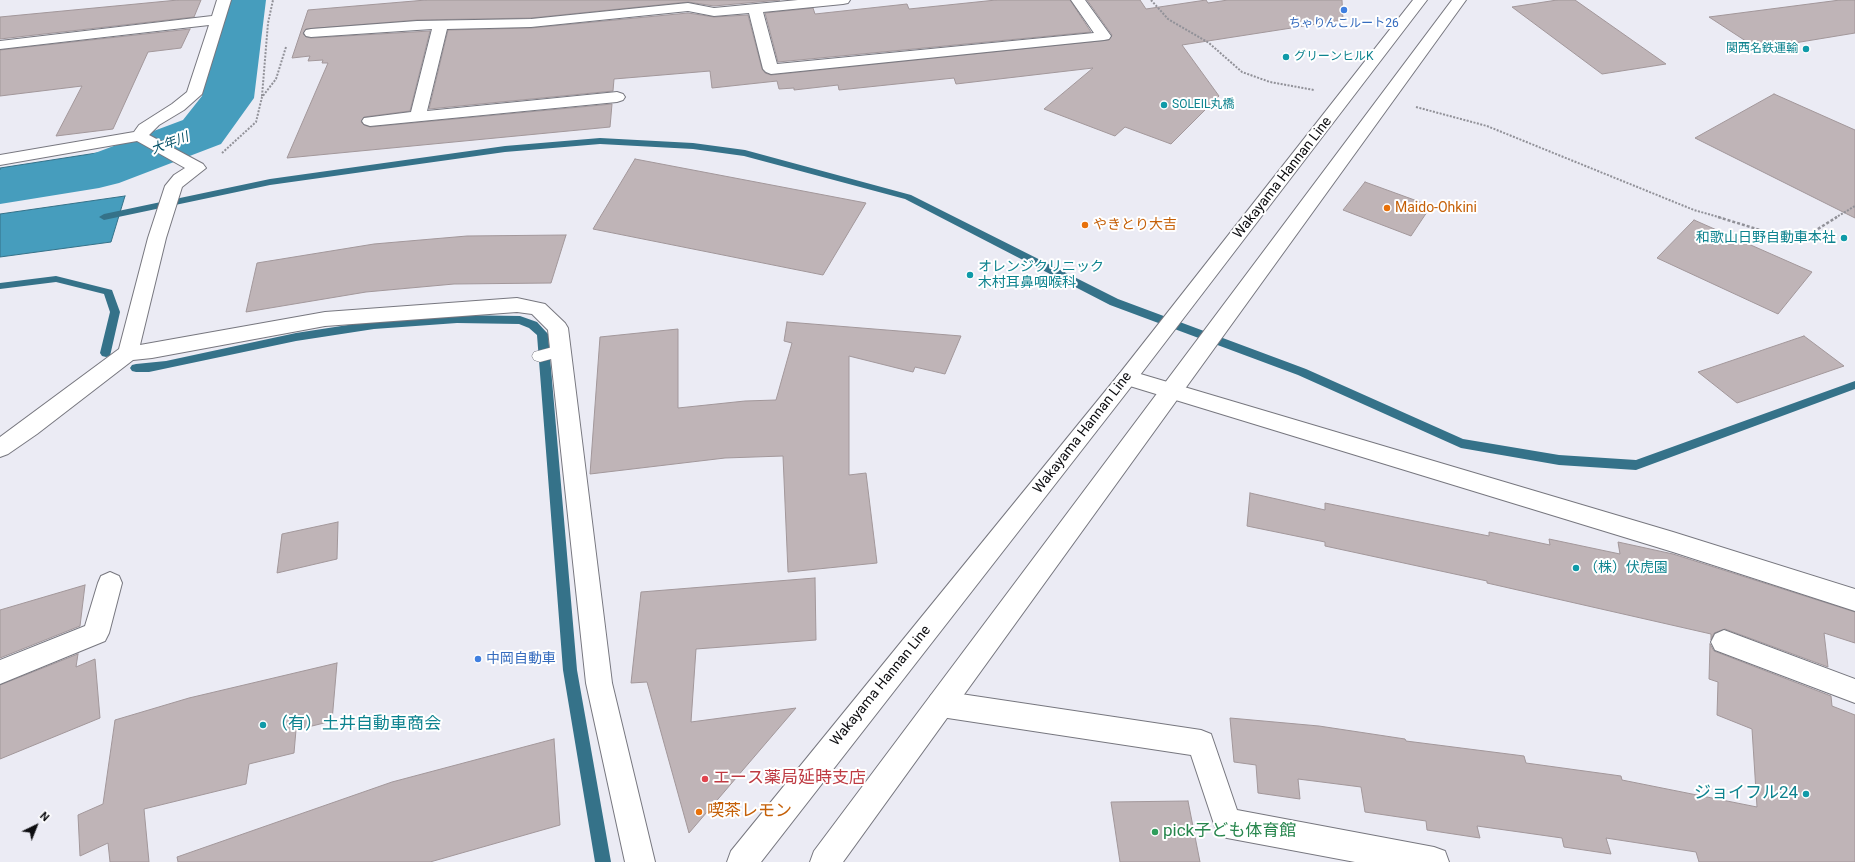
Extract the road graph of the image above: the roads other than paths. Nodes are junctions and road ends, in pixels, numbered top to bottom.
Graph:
1 (224, 0) edge
2 (843, 0) edge
3 (1078, 0) edge
4 (1420, 0) edge
5 (1459, 0) edge
6 (688, 4) edge
7 (756, 8) junction
8 (217, 20) junction
9 (441, 24) junction
10 (311, 33) dead end
11 (0, 45) edge
12 (617, 97) dead end
13 (1365, 99) junction
14 (418, 116) junction
15 (370, 121) dead end
16 (143, 138) junction
17 (0, 160) edge
18 (128, 353) junction
19 (1127, 378) junction
20 (1171, 392) junction
21 (0, 448) edge
22 (110, 582) dead end
23 (1855, 600) edge
24 (1724, 642) dead end
25 (0, 672) edge
26 (1855, 691) edge
27 (941, 704) junction
28 (640, 862) edge
29 (742, 862) edge
30 (824, 862) edge
31 (1434, 862) edge

1 - 8 street
2 - 7 street
3 - 7 street
4 - 13 street, Wakayama Hannan Line
5 - 13 street, Wakayama Hannan Line
6 - 7 street
6 - 9 street
8 - 11 street
8 - 16 street
9 - 10 street
9 - 14 street
12 - 14 street
13 - 19 street, Wakayama Hannan Line
13 - 20 street, Wakayama Hannan Line
14 - 15 street
16 - 17 street
16 - 18 street
18 - 21 street
18 - 28 street
19 - 20 street
19 - 29 street, Wakayama Hannan Line
20 - 23 street
20 - 27 street, Wakayama Hannan Line
22 - 25 street
24 - 26 street
27 - 30 street, Wakayama Hannan Line
27 - 31 street

